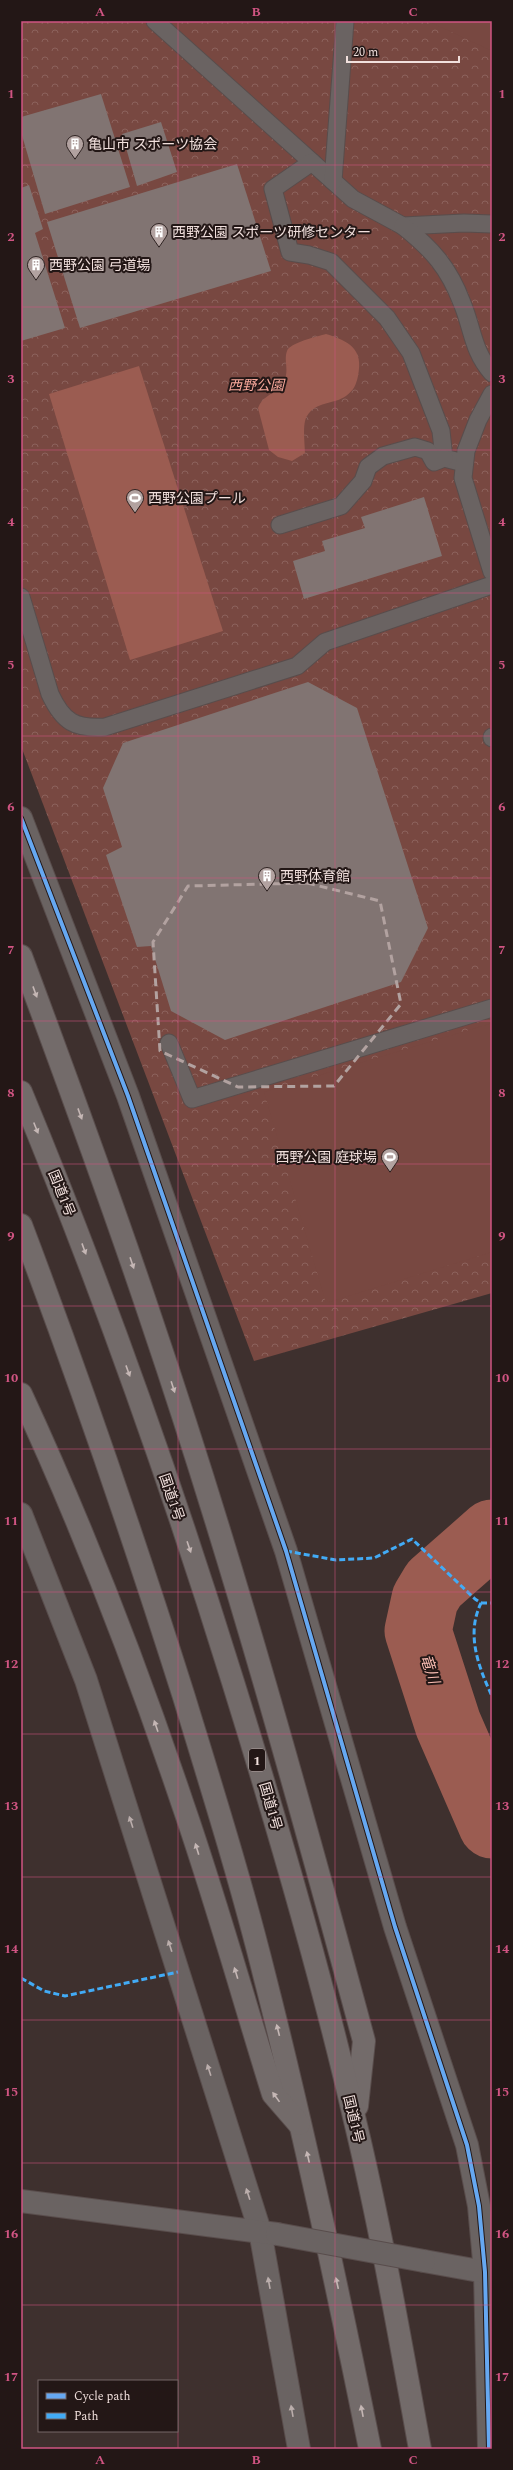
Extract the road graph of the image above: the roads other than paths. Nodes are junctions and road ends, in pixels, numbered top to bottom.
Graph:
1 (155, 21) edge
2 (345, 21) edge
3 (312, 162) junction
4 (333, 181) junction
5 (492, 224) edge
6 (403, 226) junction
7 (492, 373) edge
8 (492, 394) edge
9 (444, 458) junction
10 (464, 463) junction
11 (280, 525) dead end
12 (492, 572) edge
13 (492, 585) edge
14 (21, 597) edge
15 (21, 818) edge
16 (21, 956) edge
17 (492, 1008) edge
18 (169, 1043) dead end
19 (21, 1092) edge
20 (21, 1225) edge
21 (21, 1394) edge
22 (21, 1514) edge
23 (356, 2122) junction
24 (301, 2126) junction
25 (21, 2201) edge
26 (269, 2233) junction
27 (489, 2273) edge
28 (299, 2449) edge
29 (370, 2449) edge
30 (420, 2449) edge
31 (489, 2449) edge

1 - 3 lane
2 - 4 lane
3 - 4 lane
3 - 9 lane
4 - 6 lane
5 - 6 lane
6 - 7 lane
8 - 10 lane
9 - 10 lane
9 - 11 lane
10 - 12 lane
13 - 14 lane
15 - 27 street
16 -> 23 highway
17 - 18 lane
19 -> 23 highway, 国道1号 / 1
24 -> 20 highway
24 -> 21 highway
26 -> 22 street
23 - 30 highway, 国道1号 / 1
29 -> 24 highway
25 - 26 street
26 - 27 street, bridge
28 -> 26 street
27 - 31 street

